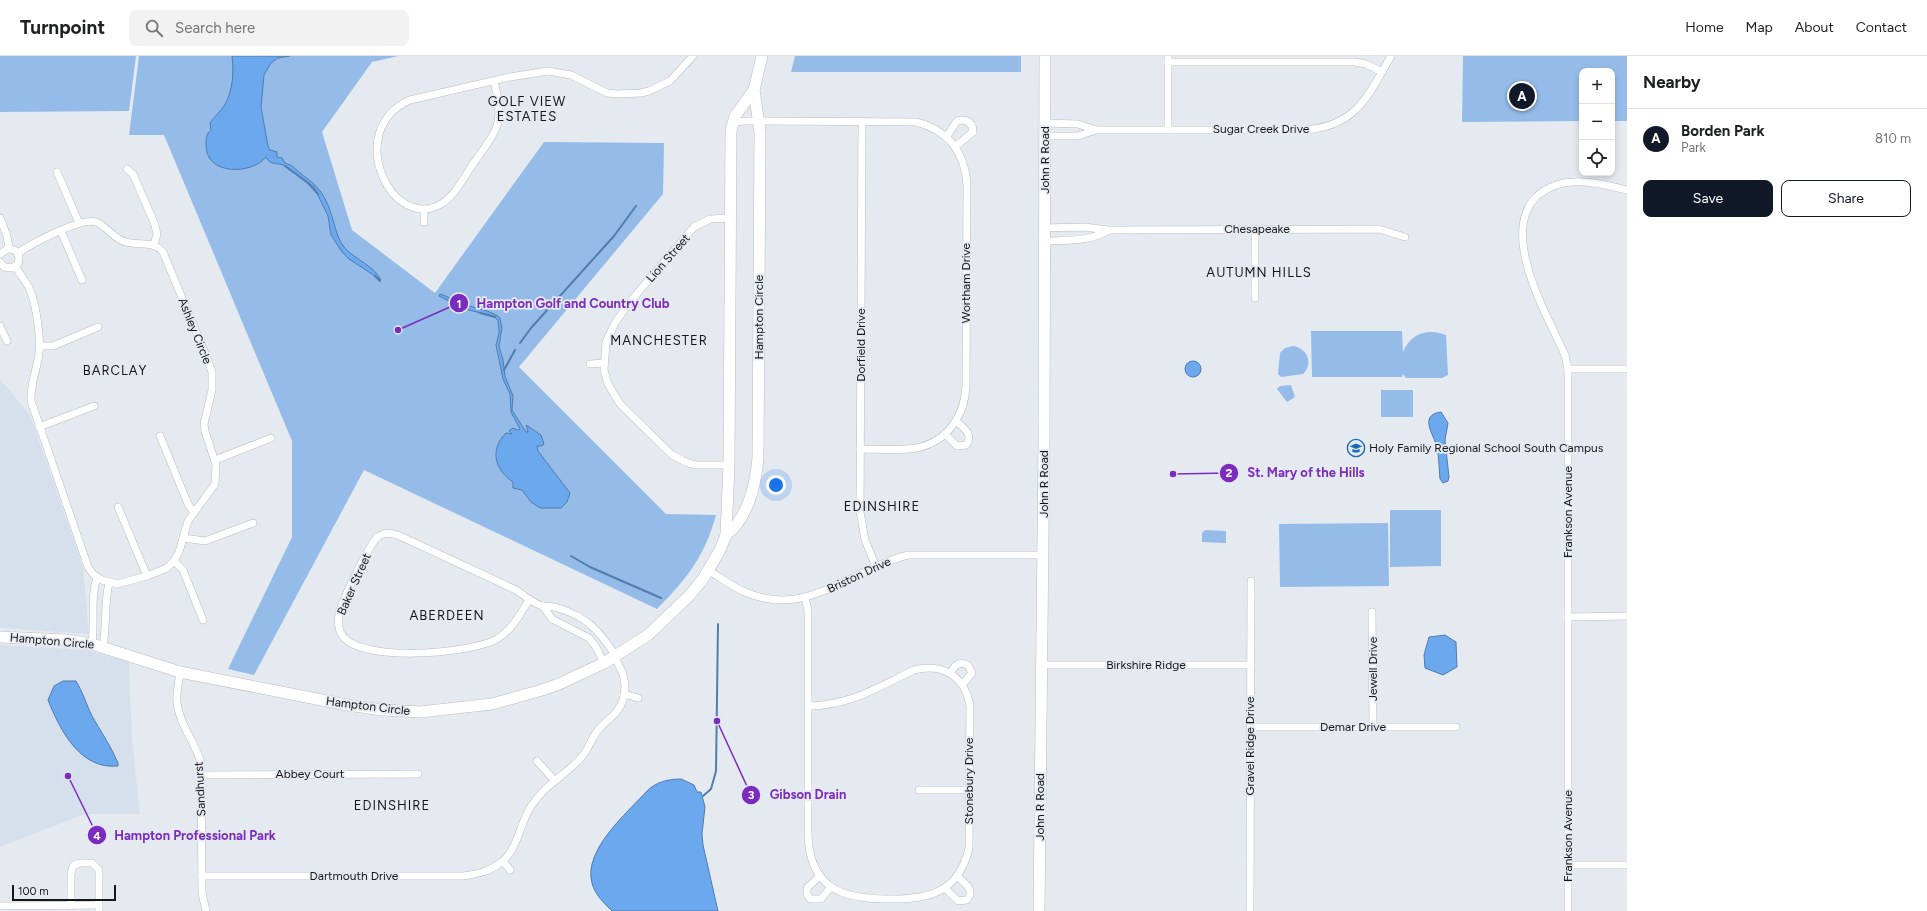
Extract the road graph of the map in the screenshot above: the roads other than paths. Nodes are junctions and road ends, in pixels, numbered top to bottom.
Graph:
1 (693, 56) edge
2 (762, 56) edge
3 (1045, 56) edge
4 (1391, 56) edge
5 (1168, 59) edge
6 (1382, 72) junction
7 (494, 81) junction
8 (754, 90) junction
9 (862, 121) junction
10 (733, 122) junction
11 (759, 122) junction
12 (1045, 123) junction
13 (1096, 130) junction
14 (1168, 130) junction
15 (946, 136) junction
16 (1045, 136) junction
17 (956, 146) junction
18 (127, 169) dead end
19 (57, 172) dead end
20 (1627, 190) edge
21 (424, 209) junction
22 (0, 218) edge
23 (729, 218) junction
24 (424, 222) dead end
25 (79, 224) junction
26 (1044, 228) junction
27 (1255, 229) junction
28 (1108, 230) junction
29 (61, 231) junction
30 (1405, 237) dead end
31 (1044, 241) junction
32 (154, 245) junction
33 (8, 248) junction
34 (0, 254) edge
35 (18, 254) junction
36 (15, 267) junction
37 (1, 268) edge
38 (82, 280) dead end
39 (1255, 298) dead end
40 (0, 326) edge
41 (98, 327) dead end
42 (7, 341) dead end
43 (40, 346) junction
44 (604, 362) junction
45 (590, 364) dead end
46 (1568, 369) junction
47 (1627, 369) edge
48 (94, 406) dead end
49 (956, 422) junction
50 (39, 427) junction
51 (945, 434) junction
52 (160, 436) dead end
53 (271, 438) dead end
54 (860, 449) junction
55 (215, 460) junction
56 (728, 465) junction
57 (118, 507) dead end
58 (194, 513) junction
59 (253, 522) dead end
60 (726, 535) junction
61 (183, 538) junction
62 (1043, 555) junction
63 (174, 561) junction
64 (876, 567) junction
65 (708, 570) junction
66 (147, 576) junction
67 (97, 577) junction
68 (1251, 581) dead end
69 (109, 583) junction
70 (805, 598) junction
71 (529, 600) junction
72 (543, 606) junction
73 (1372, 612) dead end
74 (1627, 616) edge
75 (1568, 617) junction
76 (93, 618) junction
77 (105, 618) junction
78 (203, 620) dead end
79 (586, 622) junction
80 (580, 632) junction
81 (0, 637) edge
82 (92, 644) junction
83 (103, 646) junction
84 (615, 657) junction
85 (604, 663) junction
86 (1041, 665) junction
87 (1251, 665) junction
88 (180, 672) junction
89 (950, 673) junction
90 (963, 684) junction
91 (624, 694) junction
92 (638, 698) dead end
93 (808, 706) junction
94 (1250, 727) junction
95 (1373, 727) junction
96 (1456, 727) dead end
97 (537, 761) dead end
98 (418, 774) dead end
99 (202, 775) junction
100 (555, 781) junction
101 (919, 790) dead end
102 (969, 790) junction
103 (503, 861) junction
104 (1568, 865) junction
105 (1627, 865) edge
106 (510, 870) dead end
107 (202, 876) junction
108 (820, 876) junction
109 (957, 876) junction
110 (831, 887) junction
111 (945, 888) junction
112 (0, 906) edge
113 (71, 906) junction
114 (99, 908) edge
115 (206, 911) edge
116 (1039, 911) edge
117 (1250, 911) edge
118 (1568, 911) edge

1 - 7 street
2 - 8 street, Hampton Circle
3 - 12 street, John R Road
4 - 6 street, Sugar Creek Drive
5 - 6 street
5 - 14 street
6 - 14 street, Sugar Creek Drive
7 - 21 street
7 - 21 street
8 - 10 street, Hampton Circle
8 - 11 street, Hampton Circle
9 - 11 street, Wortham Drive
9 - 15 street, Wortham Drive
9 - 54 street, Dorfield Drive
10 - 11 street, Wortham Drive
10 - 23 street, Hampton Circle
11 - 60 street, Hampton Circle
12 - 13 street, Sugar Creek Drive
12 - 16 street, John R Road
13 - 14 street, Sugar Creek Drive
13 - 16 street, Sugar Creek Drive
15 - 17 street, Wortham Drive
15 - 17 street
16 - 26 street, John R Road
17 - 49 street, Wortham Drive
18 - 32 street
19 - 25 street
20 - 46 street, Frankson Avenue
21 - 24 street
22 - 33 street
23 - 44 street, Lion Street
23 - 56 street, Hampton Circle
25 - 29 street
25 - 32 street
26 - 28 street, Chesapeake
26 - 31 street, John R Road
27 - 28 street, Chesapeake
27 - 30 street, Chesapeake
27 - 39 street
28 - 31 street, Chesapeake
29 - 35 street
29 - 38 street
31 - 62 street, John R Road
32 - 55 street, Ashley Circle
33 - 34 street
33 - 35 street
35 - 36 street
36 - 37 street
36 - 43 street
40 - 42 street
41 - 43 street
43 - 50 street
44 - 45 street
44 - 56 street, Lion Street
46 - 47 street
46 - 75 street, Frankson Avenue
48 - 50 street
49 - 51 street, Wortham Drive
49 - 51 street
50 - 67 street
51 - 54 street, Wortham Drive
52 - 58 street
53 - 55 street
54 - 64 street, Dorfield Drive
55 - 58 street, Ashley Circle
56 - 60 street, Hampton Circle
57 - 66 street
58 - 61 street, Ashley Circle
59 - 61 street
60 - 65 street, Hampton Circle
61 - 63 street, Ashley Circle
62 - 64 street, Briston Drive
62 - 86 street, John R Road
63 - 66 street
63 - 78 street
64 - 70 street, Briston Drive
65 - 70 street, Briston Drive
65 - 84 street, Hampton Circle
66 - 69 street
67 - 69 street
67 - 76 street
68 - 87 street, Gravel Ridge Drive
69 - 77 street
70 - 93 street, Stonebury Drive
71 - 71 street, Baker Street
71 - 72 street, Baker Street
72 - 79 street, Baker Street
72 - 80 street, Baker Street
73 - 95 street, Jewell Drive
74 - 75 street
75 - 104 street, Frankson Avenue
76 - 77 street
76 - 82 street
77 - 83 street
79 - 80 street
79 - 84 street, Baker Street
80 - 85 street, Baker Street
81 - 82 street, Hampton Circle
82 - 83 street, Hampton Circle
83 - 88 street, Hampton Circle
84 - 85 street, Hampton Circle
84 - 91 street, Dartmouth Drive
85 - 88 street, Hampton Circle
86 - 87 street, Birkshire Ridge
86 - 116 street, John R Road
87 - 94 street, Gravel Ridge Drive
88 - 99 street, Sandhurst
89 - 90 street
89 - 90 street
89 - 93 street
90 - 102 street, Stonebury Drive
91 - 92 street
91 - 100 street, Dartmouth Drive
93 - 108 street, Stonebury Drive
94 - 95 street, Demar Drive
94 - 117 street, Gravel Ridge Drive
95 - 96 street, Demar Drive
97 - 100 street
98 - 99 street, Abbey Court
99 - 107 street, Sandhurst
100 - 103 street, Dartmouth Drive
101 - 102 street
102 - 109 street, Stonebury Drive
103 - 106 street
103 - 107 street, Dartmouth Drive
104 - 105 street
104 - 118 street, Frankson Avenue
107 - 115 street, Sandhurst
108 - 110 street, Stonebury Drive
108 - 110 street
109 - 111 street, Stonebury Drive
109 - 111 street
110 - 111 street, Stonebury Drive
112 - 113 street
113 - 114 street
113 - 114 street

